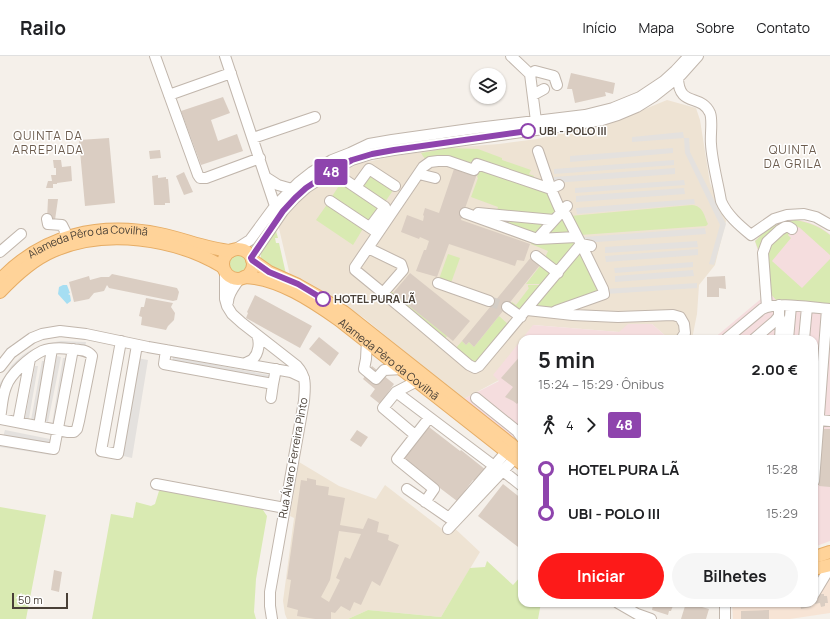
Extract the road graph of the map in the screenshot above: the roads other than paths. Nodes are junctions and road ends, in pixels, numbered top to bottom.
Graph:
1 (155, 56) edge
2 (225, 56) edge
3 (511, 56) edge
4 (689, 56) edge
5 (698, 56) edge
6 (231, 73) junction
7 (530, 74) junction
8 (678, 78) junction
9 (557, 85) dead end
10 (544, 89) dead end
11 (169, 95) junction
12 (533, 95) junction
13 (315, 117) dead end
14 (536, 121) junction
15 (253, 138) junction
16 (538, 151) dead end
17 (260, 158) junction
18 (416, 177) junction
19 (267, 178) junction
20 (435, 178) dead end
21 (345, 180) dead end
22 (395, 186) dead end
23 (356, 187) junction
24 (555, 187) junction
25 (292, 189) junction
26 (330, 201) dead end
27 (275, 206) junction
28 (385, 207) junction
29 (561, 212) junction
30 (47, 219) dead end
31 (830, 225) edge
32 (792, 229) dead end
33 (374, 230) junction
34 (21, 234) dead end
35 (64, 238) junction
36 (537, 239) junction
37 (583, 242) junction
38 (368, 248) junction
39 (234, 250) junction
40 (0, 252) edge
41 (536, 256) dead end
42 (252, 259) junction
43 (224, 270) junction
44 (558, 273) junction
45 (242, 278) junction
46 (0, 280) edge
47 (438, 283) dead end
48 (0, 292) edge
49 (383, 293) junction
50 (489, 301) tunnel mouth
51 (779, 305) junction
52 (227, 306) junction
53 (791, 306) junction
54 (507, 307) tunnel mouth
55 (767, 307) junction
56 (807, 307) junction
57 (828, 309) edge
58 (552, 312) junction
59 (524, 313) junction
60 (779, 316) junction
61 (257, 335) junction
62 (684, 335) edge
63 (731, 335) edge
64 (759, 335) edge
65 (780, 335) edge
66 (788, 335) edge
67 (804, 335) edge
68 (827, 335) edge
69 (95, 336) junction
70 (367, 340) junction
71 (121, 341) junction
72 (138, 345) junction
73 (52, 349) junction
74 (73, 349) junction
75 (166, 350) junction
76 (89, 352) junction
77 (30, 359) junction
78 (244, 364) junction
79 (0, 367) edge
80 (276, 369) junction
81 (403, 369) junction
82 (304, 378) junction
83 (417, 381) junction
84 (273, 384) junction
85 (396, 392) junction
86 (271, 398) dead end
87 (476, 398) dead end
88 (0, 418) edge
89 (429, 418) junction
90 (818, 420) joint
91 (830, 421) edge
92 (18, 422) junction
93 (39, 426) junction
94 (58, 430) junction
95 (518, 432) edge
96 (415, 435) junction
97 (0, 440) edge
98 (516, 456) edge
99 (498, 468) junction
100 (518, 483) edge
101 (156, 484) dead end
102 (407, 489) dead end
103 (425, 502) junction
104 (285, 508) junction
105 (448, 529) dead end
106 (830, 552) edge
107 (818, 556) edge
108 (830, 565) edge
109 (818, 568) edge
110 (830, 569) edge
111 (818, 587) edge
112 (625, 607) edge
113 (726, 607) edge
114 (727, 617) edge
115 (272, 619) edge
116 (651, 619) edge

1 - 11 street
2 - 6 street
3 - 7 street
4 - 14 street
5 - 8 street
6 - 11 street
6 - 15 street
7 - 9 street
7 - 12 street
8 - 31 street
8 - 42 street
10 - 12 street
11 - 17 street
12 - 14 street
13 - 15 street
14 - 25 street
15 - 17 street
16 - 24 street
17 - 19 street
18 - 20 street
18 - 24 street
18 - 28 street
18 - 33 street
19 - 25 street
19 - 27 street
21 - 23 street
22 - 23 street
23 - 28 street
24 - 29 street
25 - 27 street
26 - 33 street
27 - 39 street
28 - 33 street
29 - 36 street
29 - 36 street
29 - 37 street
30 - 35 street
32 - 55 street
33 - 38 street
34 - 40 street
35 - 39 main road, Alameda Pêro da Covilhã
35 - 46 main road, Alameda Pêro da Covilhã
36 - 37 street
37 - 44 street
37 - 58 street
38 - 49 street
38 - 49 street
39 - 42 main road
39 - 43 main road
41 - 44 street
42 - 45 main road
42 - 98 main road, Alameda Pêro da Covilhã
43 - 45 main road
43 - 48 main road, Alameda Pêro da Covilhã
43 - 52 street
44 - 59 street
45 - 52 street
45 - 70 main road, Alameda Pêro da Covilhã
47 - 50 street
49 - 59 street
51 - 53 street
51 - 55 street
51 - 60 street
52 - 61 street
53 - 56 street
53 - 66 street
54 - 59 street
55 - 63 street
56 - 57 street
56 - 67 street
57 - 68 street
58 - 59 street
58 - 62 street
60 - 64 street
60 - 65 street
61 - 78 street
61 - 82 street
68 - 90 street
69 - 71 street
69 - 76 street
69 - 79 street
70 - 81 main road, Alameda Pêro da Covilhã
70 - 81 street
71 - 72 street
71 - 72 street
72 - 75 street
73 - 74 street
73 - 77 street
73 - 93 street
74 - 76 street
74 - 94 street
75 - 78 street
75 - 84 street
76 - 94 street
77 - 88 street
77 - 92 street
78 - 80 street
80 - 82 street
80 - 84 street
81 - 83 main road, Alameda Pêro da Covilhã
82 - 104 street, Rua Álvaro Ferreira Pinto
83 - 85 street
83 - 98 main road, Alameda Pêro da Covilhã
84 - 86 street
85 - 89 street
85 - 96 street
87 - 95 street
88 - 92 street
89 - 96 street
89 - 99 street
90 - 91 street
92 - 93 street
93 - 94 street
94 - 97 street
96 - 103 street
98 - 99 street
99 - 100 street
99 - 103 street
99 - 105 street
101 - 104 street
102 - 103 street
104 - 115 street, Rua Álvaro Ferreira Pinto
106 - 107 main road
108 - 109 main road
110 - 111 street
112 - 116 street
113 - 114 street

